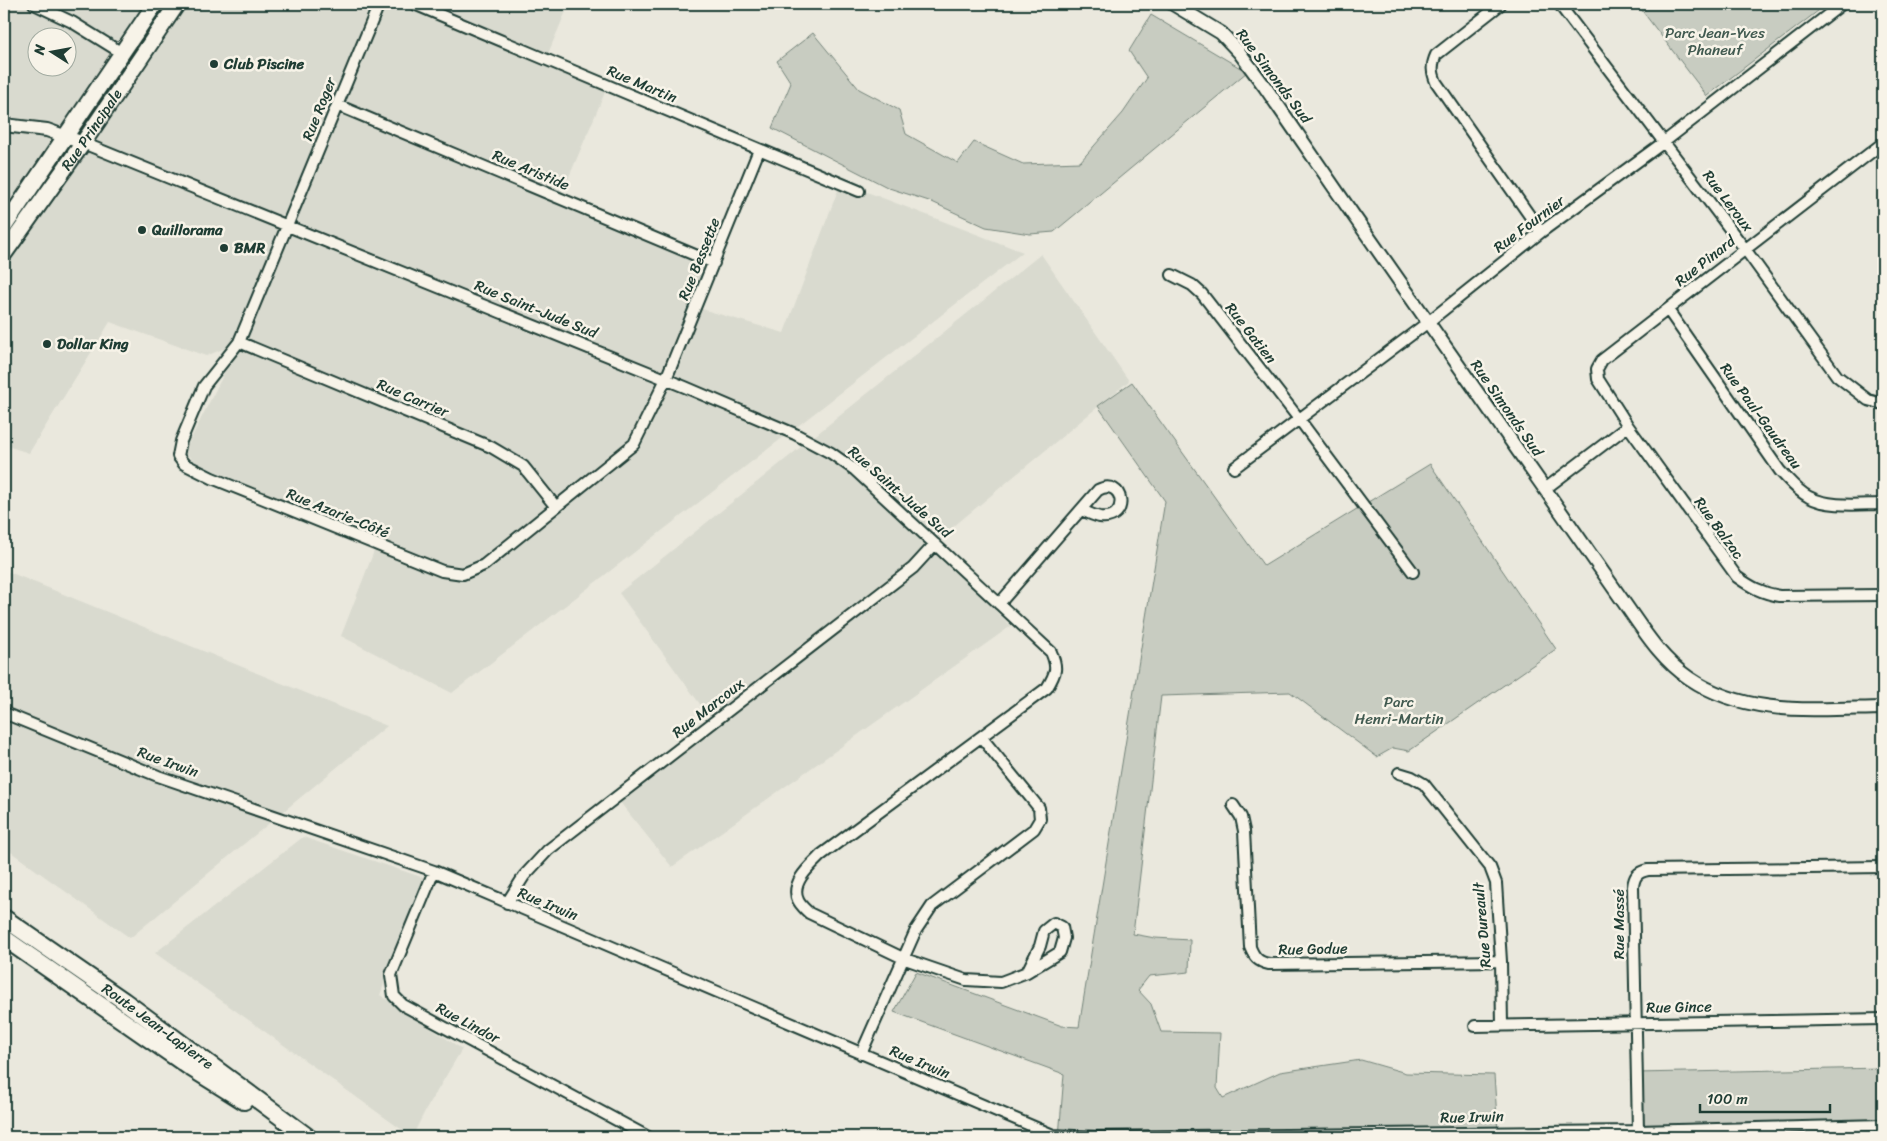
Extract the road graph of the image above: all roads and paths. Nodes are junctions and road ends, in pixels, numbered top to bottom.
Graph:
1 (34, 4) edge
2 (155, 4) edge
3 (177, 4) edge
4 (379, 4) edge
5 (414, 4) edge
6 (1173, 4) edge
7 (1501, 4) edge
8 (1559, 4) edge
9 (1842, 4) edge
10 (122, 53) junction
11 (337, 105) junction
12 (4, 125) edge
13 (66, 136) junction
14 (83, 142) junction
15 (1664, 142) junction
16 (1883, 143) edge
17 (759, 150) junction
18 (859, 191) dead end
19 (287, 226) junction
20 (4, 227) edge
21 (1541, 232) junction
22 (1746, 249) junction
23 (4, 254) edge
24 (714, 263) junction
25 (1172, 275) dead end
26 (1668, 310) junction
27 (1427, 322) junction
28 (239, 342) junction
29 (1597, 369) joint
30 (666, 379) junction
31 (1883, 404) edge
32 (1299, 419) junction
33 (1628, 426) junction
34 (1234, 468) dead end
35 (1545, 489) junction
36 (1883, 504) edge
37 (556, 507) junction
38 (1081, 510) dead end
39 (935, 544) junction
40 (1413, 572) dead end
41 (1883, 595) edge
42 (999, 604) junction
43 (1883, 708) edge
44 (4, 713) edge
45 (982, 738) junction
46 (1399, 773) dead end
47 (1233, 805) dead end
48 (1883, 867) edge
49 (434, 871) junction
50 (506, 903) junction
51 (4, 918) edge
52 (4, 938) edge
53 (905, 959) junction
54 (1501, 961) junction
55 (1027, 972) junction
56 (1883, 1019) edge
57 (1635, 1023) junction
58 (1502, 1025) junction
59 (1475, 1026) dead end
60 (861, 1054) junction
61 (1883, 1125) edge
62 (1638, 1131) junction
63 (1053, 1136) edge
64 (299, 1137) edge
65 (308, 1137) edge
66 (648, 1137) edge

1 - 10 street
2 - 10 main road, Rue Principale
3 - 14 main road, Rue Principale
4 - 11 street, Rue Roger
5 - 17 street, Rue Martin
6 - 27 street, Rue Simonds Sud
7 - 21 street
8 - 15 street, Rue Leroux
9 - 15 street, Rue Fournier
10 - 13 main road, Rue Principale
11 - 19 street, Rue Roger
11 - 24 street, Rue Aristide
12 - 13 street, Rue Saint-Jude Sud
13 - 14 street, Rue Saint-Jude Sud
13 - 20 main road, Rue Principale
14 - 19 street, Rue Saint-Jude Sud
14 - 23 main road, Rue Principale
15 - 21 street, Rue Fournier
15 - 22 street, Rue Leroux
16 - 22 street, Rue Pinard
17 - 18 street, Rue Martin
17 - 24 street, Rue Bessette
19 - 28 street, Rue Azarie-Côté
19 - 30 street, Rue Saint-Jude Sud
21 - 27 street, Rue Fournier
22 - 26 street, Rue Pinard
22 - 31 street, Rue Leroux
24 - 30 street, Rue Bessette
25 - 32 street, Rue Gatien
26 - 29 street, Rue Pinard
26 - 36 street, Rue Paul-Gaudreau
27 - 32 street, Rue Fournier
27 - 35 street, Rue Simonds Sud
28 - 37 street, Rue Carrier
28 - 37 street, Rue Azarie-Côté
29 - 33 street, Rue Balzac
30 - 37 street, Rue Azarie-Côté
30 - 39 street, Rue Saint-Jude Sud
32 - 34 street, Rue Fournier
32 - 40 street, Rue Gatien
33 - 35 street
33 - 41 street, Rue Balzac
35 - 43 street, Rue Simonds Sud
38 - 42 street
39 - 42 street, Rue Saint-Jude Sud
39 - 50 street, Rue Marcoux
42 - 45 street, Rue Saint-Jude Sud
44 - 49 street, Rue Irwin
45 - 53 street
45 - 53 street, Rue Saint-Jude Sud
46 - 54 street, Rue Dureault
47 - 54 street, Rue Godue
48 - 57 street, Rue Massé
49 - 50 street, Rue Irwin
49 - 66 street, Rue Lindor
50 - 60 street, Rue Irwin
51 - 65 highway, Route Jean-Lapierre
52 - 64 highway, Route Jean-Lapierre
53 - 55 street, Rue Saint-Jude Sud
53 - 60 street
54 - 58 street, Rue Dureault
55 - 55 street, Rue Saint-Jude Sud
56 - 57 street, Rue Gince
57 - 58 street, Rue Gince
57 - 62 street, Rue Massé
58 - 59 street, Rue Gince
60 - 63 street, Rue Irwin
61 - 62 street, Rue Irwin
62 - 63 street, Rue Irwin

